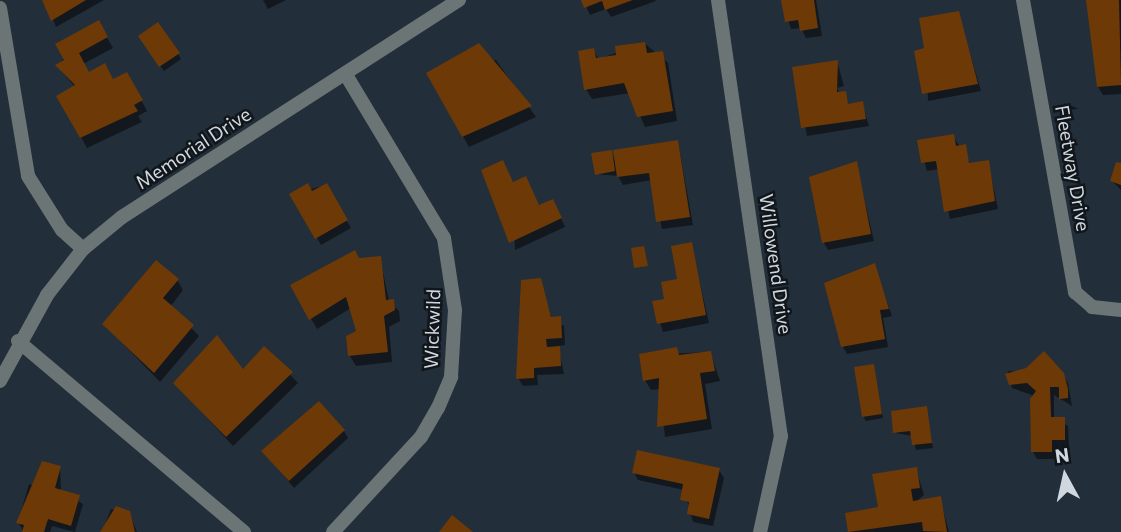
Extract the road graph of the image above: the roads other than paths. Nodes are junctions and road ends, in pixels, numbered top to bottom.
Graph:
1 (458, 0) edge
2 (718, 0) edge
3 (1023, 0) edge
4 (0, 8) edge
5 (345, 73) junction
6 (83, 249) junction
7 (1121, 310) edge
8 (18, 341) junction
9 (0, 381) edge
10 (244, 532) edge
11 (333, 532) edge
12 (760, 532) edge

1 - 5 street, Memorial Drive
2 - 12 street, Willowend Drive
3 - 7 street, Fleetway Drive
4 - 6 street
5 - 6 street, Memorial Drive
5 - 11 street, Wickwild
6 - 8 street, Memorial Drive
8 - 9 street, Memorial Drive
8 - 10 street

